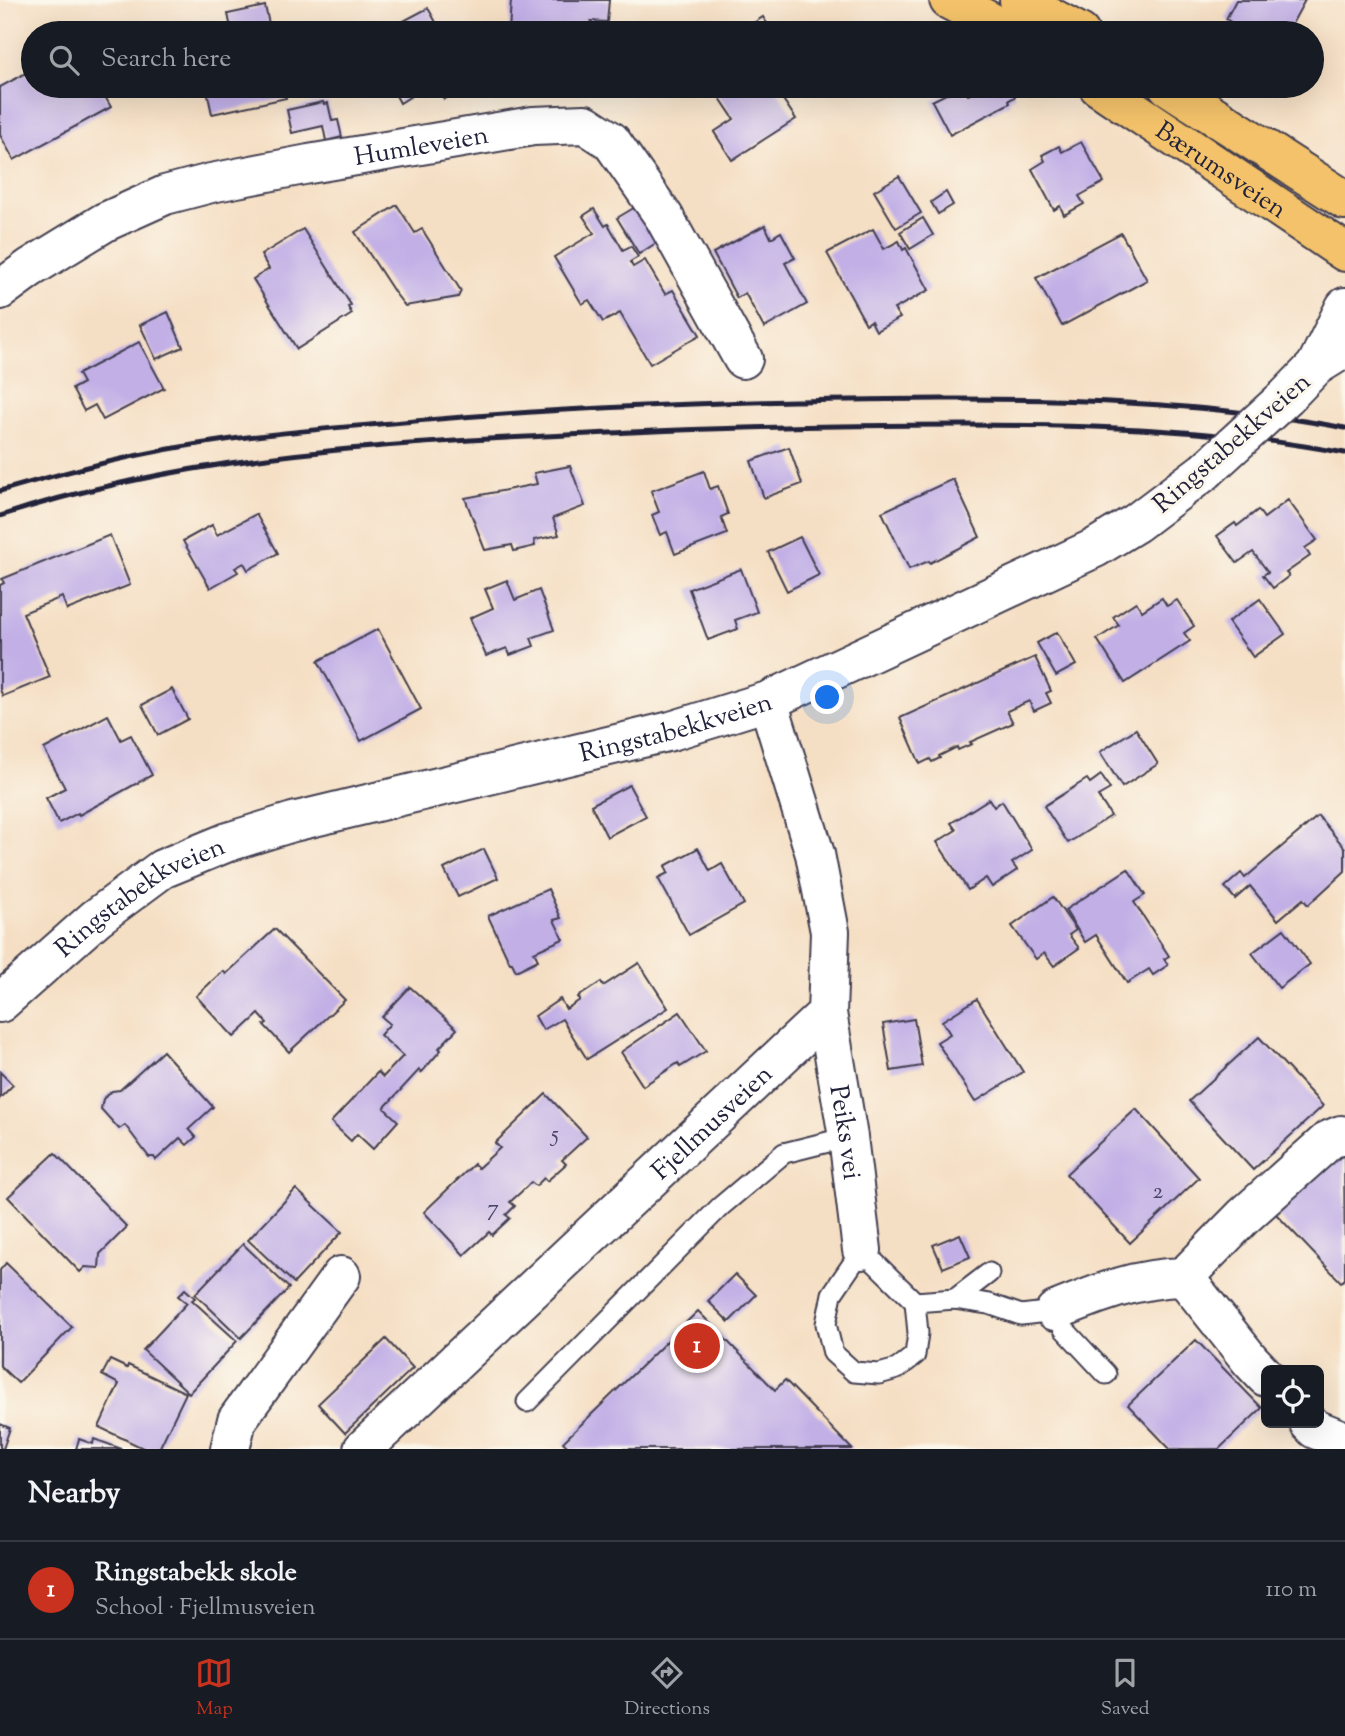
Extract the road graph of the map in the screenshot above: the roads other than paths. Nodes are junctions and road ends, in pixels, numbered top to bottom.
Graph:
1 (949, 0) edge
2 (989, 21) edge
3 (1116, 98) edge
4 (1187, 98) edge
5 (1345, 200) edge
6 (1345, 252) edge
7 (0, 290) edge
8 (1345, 307) edge
9 (1331, 357) edge
10 (743, 359) dead end
11 (768, 701) junction
12 (0, 1003) edge
13 (827, 1013) junction
14 (1345, 1136) edge
15 (848, 1137) junction
16 (862, 1250) junction
17 (989, 1273) dead end
18 (341, 1276) dead end
19 (1184, 1277) junction
20 (956, 1300) junction
21 (915, 1302) junction
22 (1055, 1311) junction
23 (1261, 1372) edge
24 (1106, 1374) dead end
25 (527, 1402) dead end
26 (1314, 1428) edge
27 (1345, 1441) edge
28 (230, 1449) edge
29 (363, 1449) edge

1 - 2 main road
3 - 6 main road, Bærumsveien
4 - 5 main road, Bærumsveien
7 - 10 street, Humleveien
8 - 9 street, Ringstabekkveien
9 - 11 street, Ringstabekkveien, bridge
11 - 12 street, Ringstabekkveien
11 - 13 street
13 - 15 street, Peiks vei
13 - 29 street, Fjellmusveien
14 - 19 street
15 - 16 street, Peiks vei
15 - 25 lane
16 - 21 lane
16 - 21 lane
17 - 20 lane
18 - 28 street
19 - 22 street
19 - 23 street
20 - 21 lane
20 - 22 lane
22 - 24 lane
26 - 27 street

